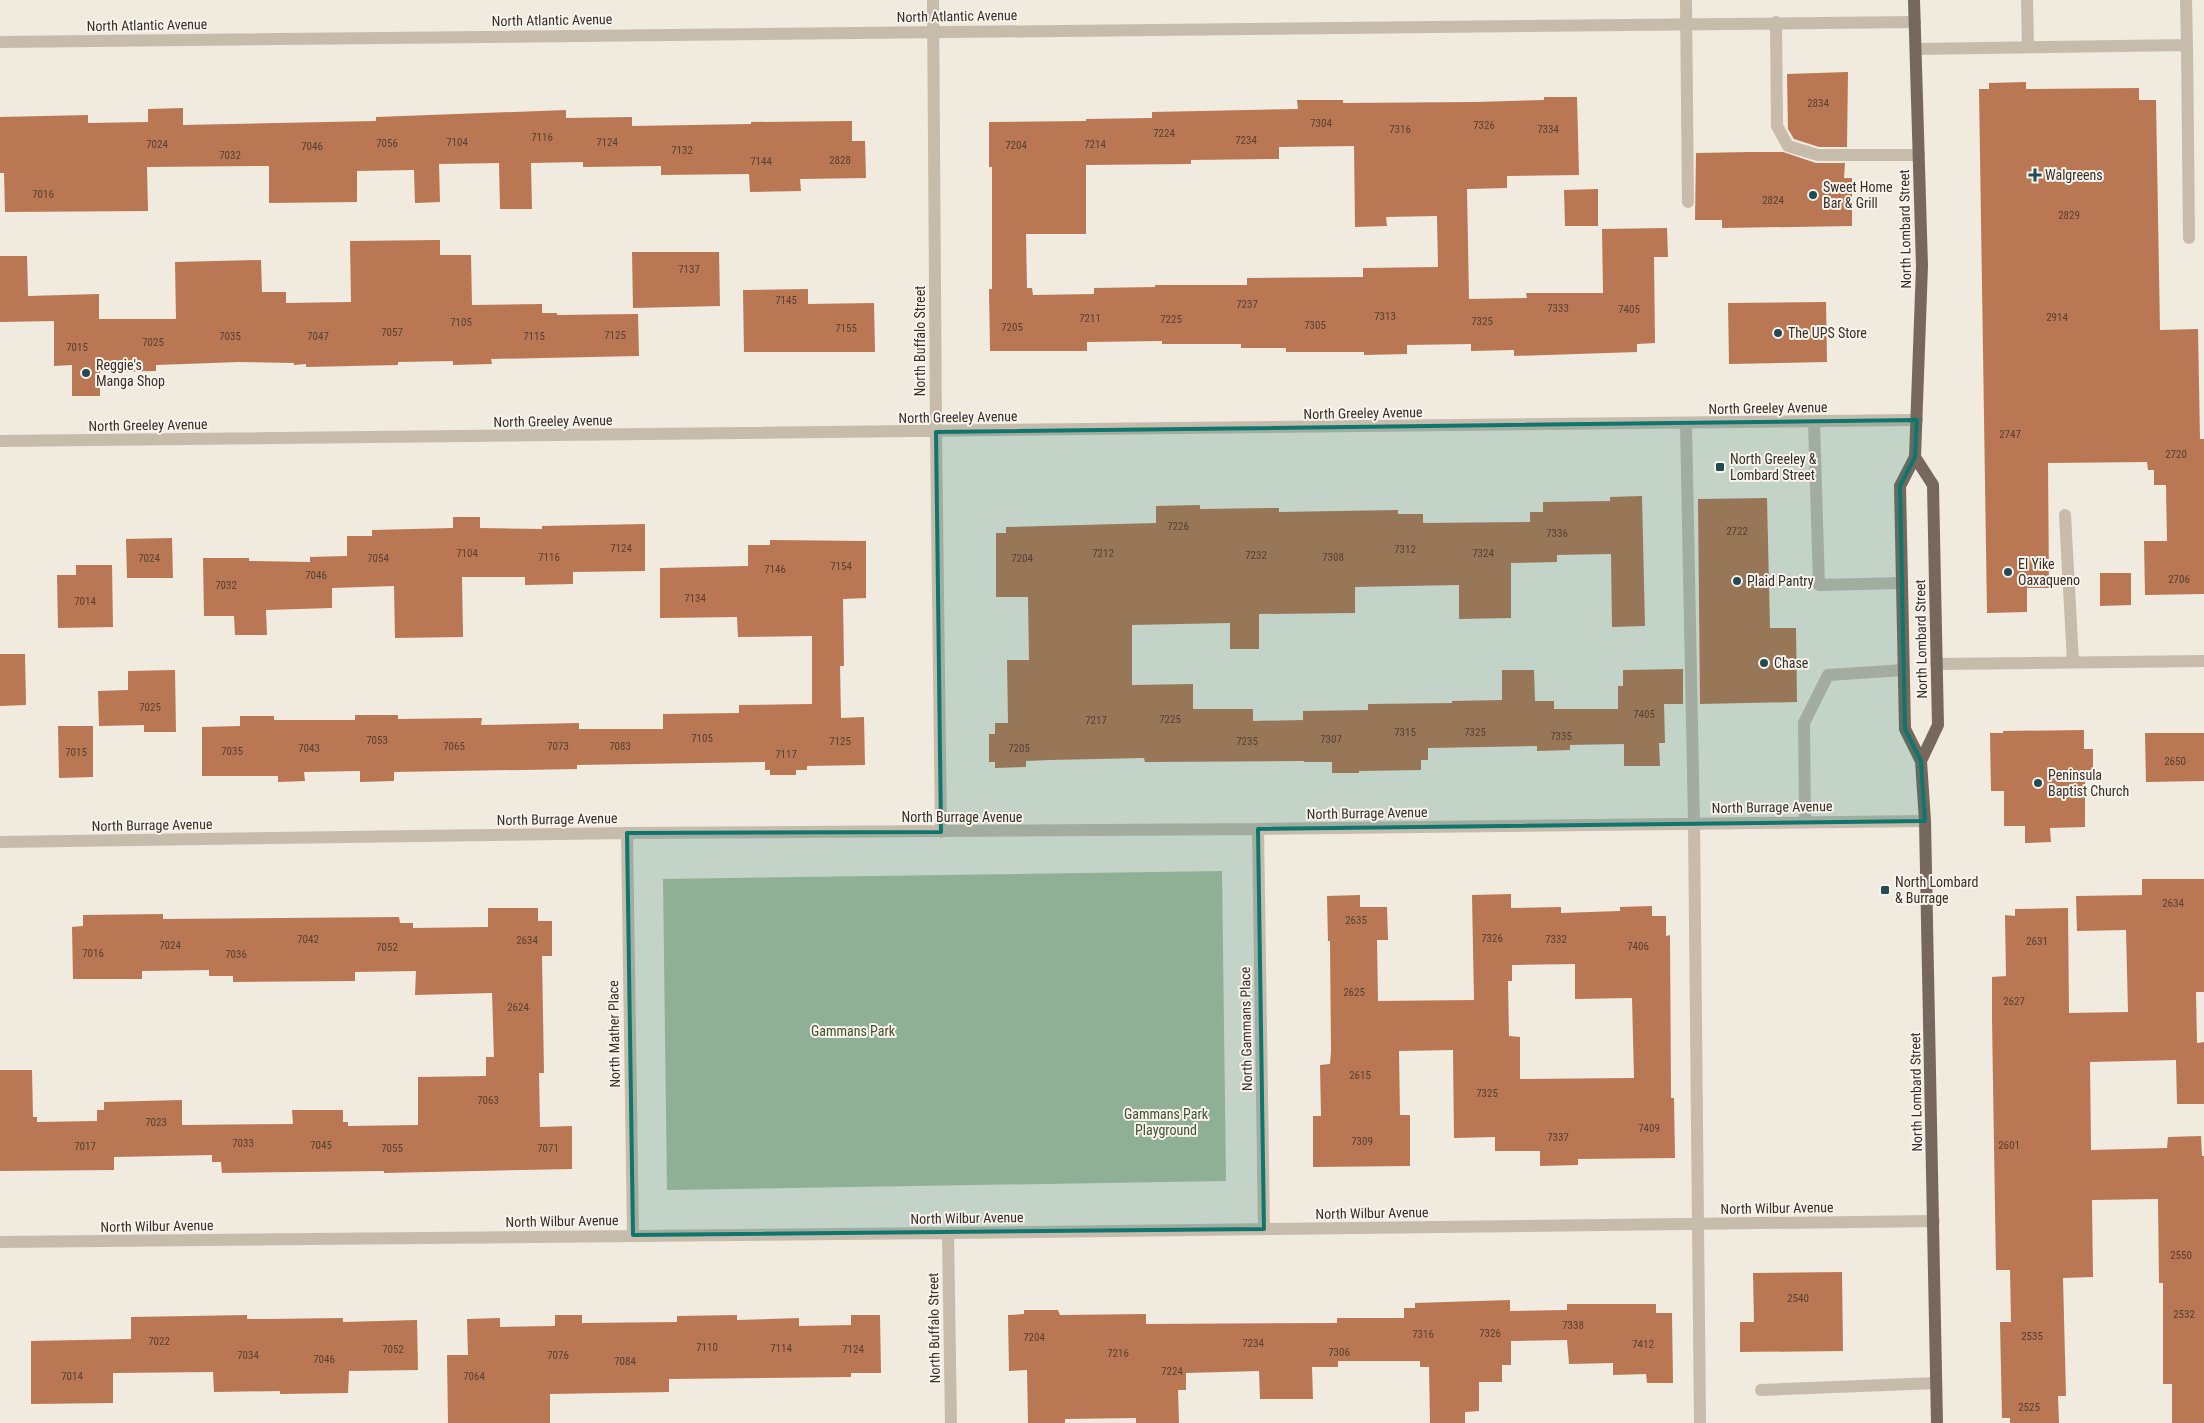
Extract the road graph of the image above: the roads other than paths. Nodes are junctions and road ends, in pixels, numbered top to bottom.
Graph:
1 (933, 0) edge
2 (1686, 0) edge
3 (1914, 0) edge
4 (2027, 0) edge
5 (2186, 0) edge
6 (1776, 22) junction
7 (1915, 22) junction
8 (1686, 23) junction
9 (934, 31) junction
10 (0, 42) edge
11 (2187, 45) junction
12 (2028, 47) junction
13 (1916, 49) junction
14 (1919, 155) junction
15 (1688, 202) dead end
16 (2189, 238) dead end
17 (1917, 420) junction
18 (1814, 422) junction
19 (1686, 424) junction
20 (936, 432) junction
21 (0, 442) edge
22 (1915, 457) junction
23 (2065, 516) dead end
24 (1902, 583) junction
25 (2204, 661) edge
26 (2073, 662) junction
27 (1936, 664) junction
28 (1904, 670) junction
29 (1921, 761) junction
30 (1925, 821) junction
31 (1805, 822) junction
32 (1694, 823) junction
33 (1258, 829) junction
34 (941, 832) junction
35 (627, 833) junction
36 (0, 842) edge
37 (1934, 1221) junction
38 (1699, 1224) junction
39 (1264, 1229) junction
40 (948, 1234) junction
41 (632, 1235) junction
42 (0, 1242) edge
43 (1936, 1383) junction
44 (1760, 1390) dead end
45 (951, 1423) edge
46 (1700, 1423) edge
47 (1937, 1423) edge

1 - 9 street, North Buffalo Street
2 - 8 street
3 - 7 main road, North Lombard Street
4 - 12 street
5 - 11 street
6 - 7 street, North Atlantic Avenue
6 - 8 street, North Atlantic Avenue
6 - 14 street
7 - 13 main road, North Lombard Street
8 - 9 street, North Atlantic Avenue
8 - 15 street
9 - 10 street, North Atlantic Avenue
9 - 20 street, North Buffalo Street
11 - 12 street
11 - 16 street
12 - 13 street
13 - 14 main road, North Lombard Street
14 - 17 main road, North Lombard Street
17 - 18 street, North Greeley Avenue
17 - 22 main road, North Lombard Street
18 - 19 street, North Greeley Avenue
18 - 24 street
19 - 20 street, North Greeley Avenue
19 - 32 street
20 - 21 street, North Greeley Avenue
20 - 34 street, North Buffalo Street
22 - 24 main road, North Lombard Street
22 - 27 main road, North Lombard Street
23 - 26 street
24 - 28 main road, North Lombard Street
25 - 26 street
26 - 27 street
27 - 29 main road, North Lombard Street
28 - 29 main road, North Lombard Street
28 - 31 street
29 - 30 main road, North Lombard Street
30 - 31 street, North Burrage Avenue
30 - 37 main road, North Lombard Street
31 - 32 street, North Burrage Avenue
32 - 33 street, North Burrage Avenue
32 - 38 street
33 - 34 street, North Burrage Avenue
33 - 39 street, North Gammans Place
34 - 35 street, North Burrage Avenue
35 - 36 street, North Burrage Avenue
35 - 41 street, North Mather Place
37 - 38 street, North Wilbur Avenue
37 - 43 main road, North Lombard Street
38 - 39 street, North Wilbur Avenue
38 - 46 street
39 - 40 street, North Wilbur Avenue
40 - 41 street, North Wilbur Avenue
40 - 45 street, North Buffalo Street
41 - 42 street, North Wilbur Avenue
43 - 44 street
43 - 47 main road, North Lombard Street

